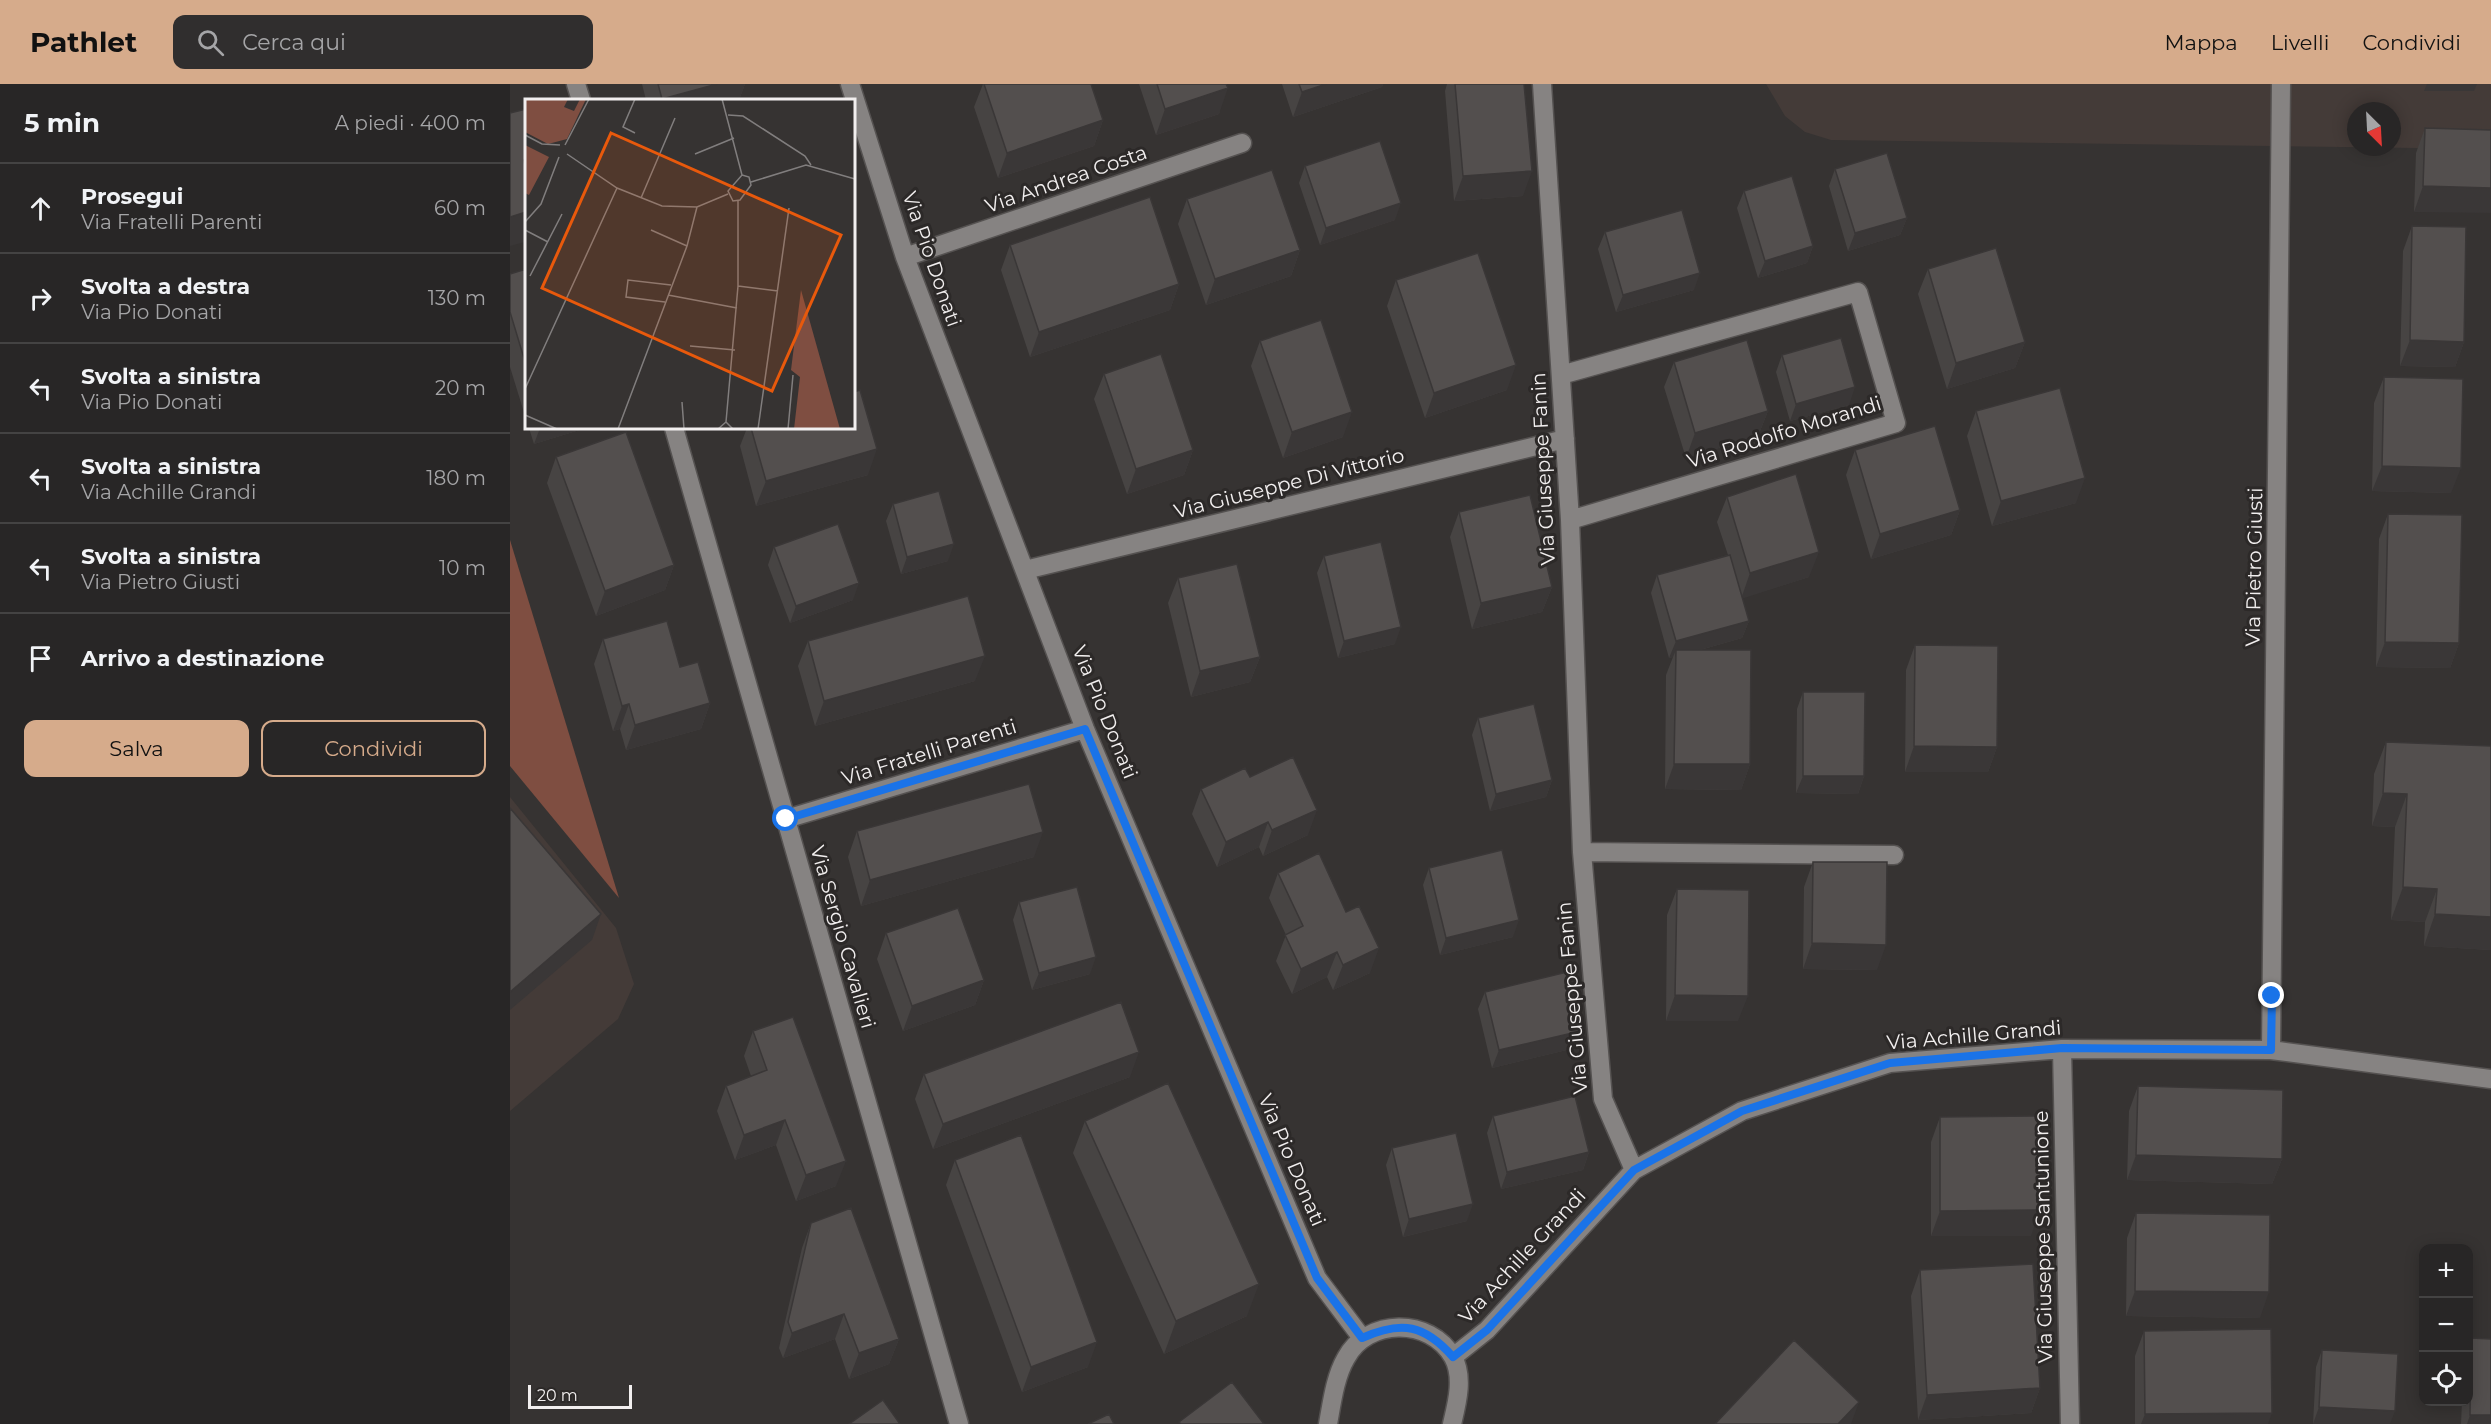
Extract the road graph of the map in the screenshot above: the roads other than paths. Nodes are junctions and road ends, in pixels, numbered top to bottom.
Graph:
1 (576, 84) edge
2 (850, 84) edge
3 (1542, 84) edge
4 (2281, 84) edge
5 (581, 99) edge
6 (855, 99) edge
7 (855, 100) edge
8 (1242, 142) dead end
9 (905, 257) junction
10 (1561, 375) junction
11 (674, 429) edge
12 (1565, 440) junction
13 (1570, 520) junction
14 (1025, 570) junction
15 (1085, 729) junction
16 (786, 819) junction
17 (1582, 852) junction
18 (1894, 855) dead end
19 (2062, 1048) junction
20 (2271, 1050) junction
21 (2491, 1079) edge
22 (1634, 1170) junction
23 (1362, 1338) junction
24 (1453, 1357) junction
25 (959, 1424) edge
26 (1328, 1424) edge
27 (1452, 1424) edge
28 (2070, 1424) edge

1 - 5 street
2 - 6 street, Via Pio Donati
3 - 10 street, Via Giuseppe Fanin
4 - 20 street, Via Pietro Giusti
7 - 9 street, Via Pio Donati
8 - 9 street, Via Andrea Costa
9 - 14 street, Via Pio Donati
10 - 12 street, Via Giuseppe Fanin
10 - 13 street, Via Rodolfo Morandi
11 - 16 street, Via Sergio Cavalieri
12 - 13 street, Via Giuseppe Fanin
12 - 14 street, Via Giuseppe Di Vittorio
13 - 17 street, Via Giuseppe Fanin
14 - 15 street, Via Pio Donati
15 - 16 street, Via Fratelli Parenti
15 - 23 street, Via Pio Donati
16 - 25 street, Via Sergio Cavalieri
17 - 18 street
17 - 22 street, Via Giuseppe Fanin
19 - 20 street, Via Achille Grandi
19 - 22 street, Via Achille Grandi
19 - 28 street, Via Giuseppe Santunione
20 - 21 street, Via Achille Grandi
22 - 24 street, Via Achille Grandi
23 - 24 street
23 - 26 street
24 - 27 street

